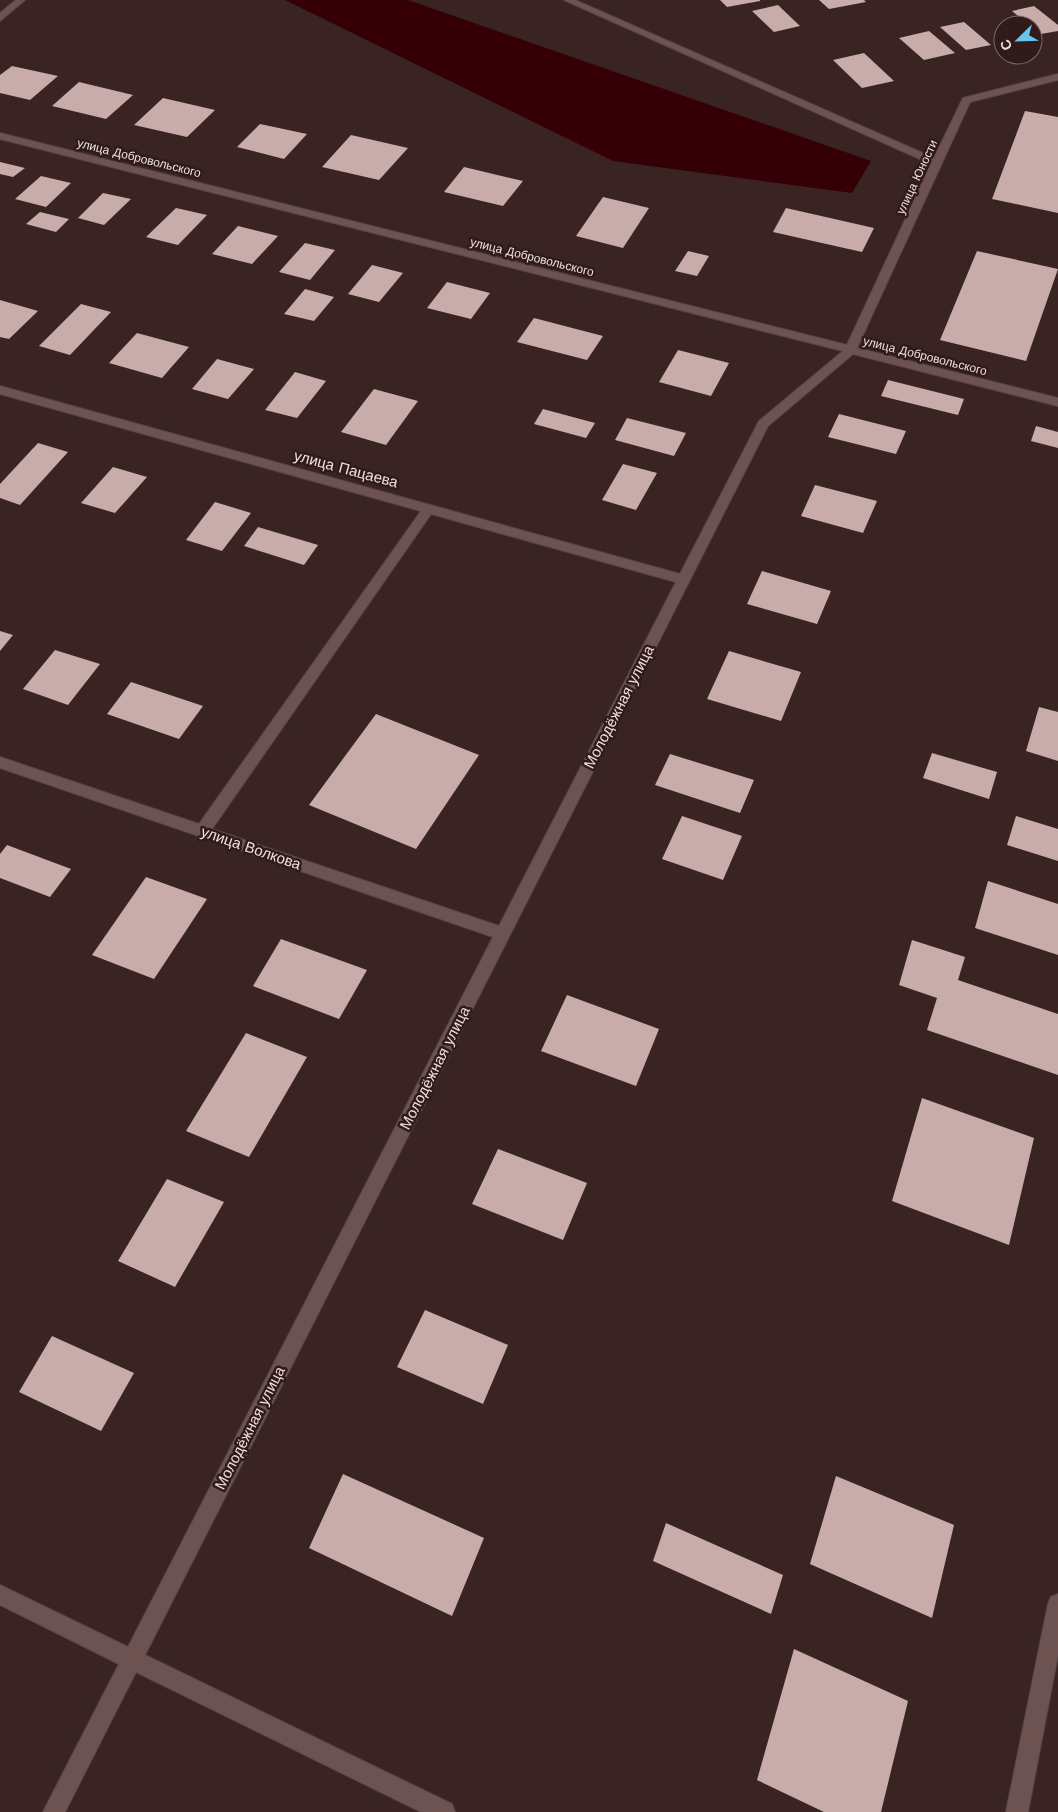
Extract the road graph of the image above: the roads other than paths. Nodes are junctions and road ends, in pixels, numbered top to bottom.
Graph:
1 (21, 0) edge
2 (568, 0) edge
3 (0, 18) edge
4 (1058, 77) edge
5 (0, 136) edge
6 (937, 163) junction
7 (850, 351) junction
8 (0, 390) edge
9 (1058, 402) edge
10 (429, 508) junction
11 (684, 580) junction
12 (0, 762) edge
13 (202, 831) junction
14 (503, 934) junction
15 (0, 1595) edge
16 (1058, 1604) edge
17 (132, 1660) junction
18 (54, 1812) edge
19 (444, 1812) edge
20 (1017, 1812) edge

1 - 3 street
2 - 6 street
4 - 6 street, улица Юности
5 - 7 street, улица Добровольского
6 - 7 street, улица Юности
7 - 9 street, улица Добровольского
7 - 11 street, Молодёжная улица
8 - 10 street, улица Пацаева
10 - 11 street, улица Пацаева
10 - 13 street
11 - 14 street, Молодёжная улица
12 - 13 street, улица Волкова
13 - 14 street, улица Волкова
14 - 17 street, Молодёжная улица
15 - 17 street
16 - 20 street
17 - 18 street, Молодёжная улица
17 - 19 street

